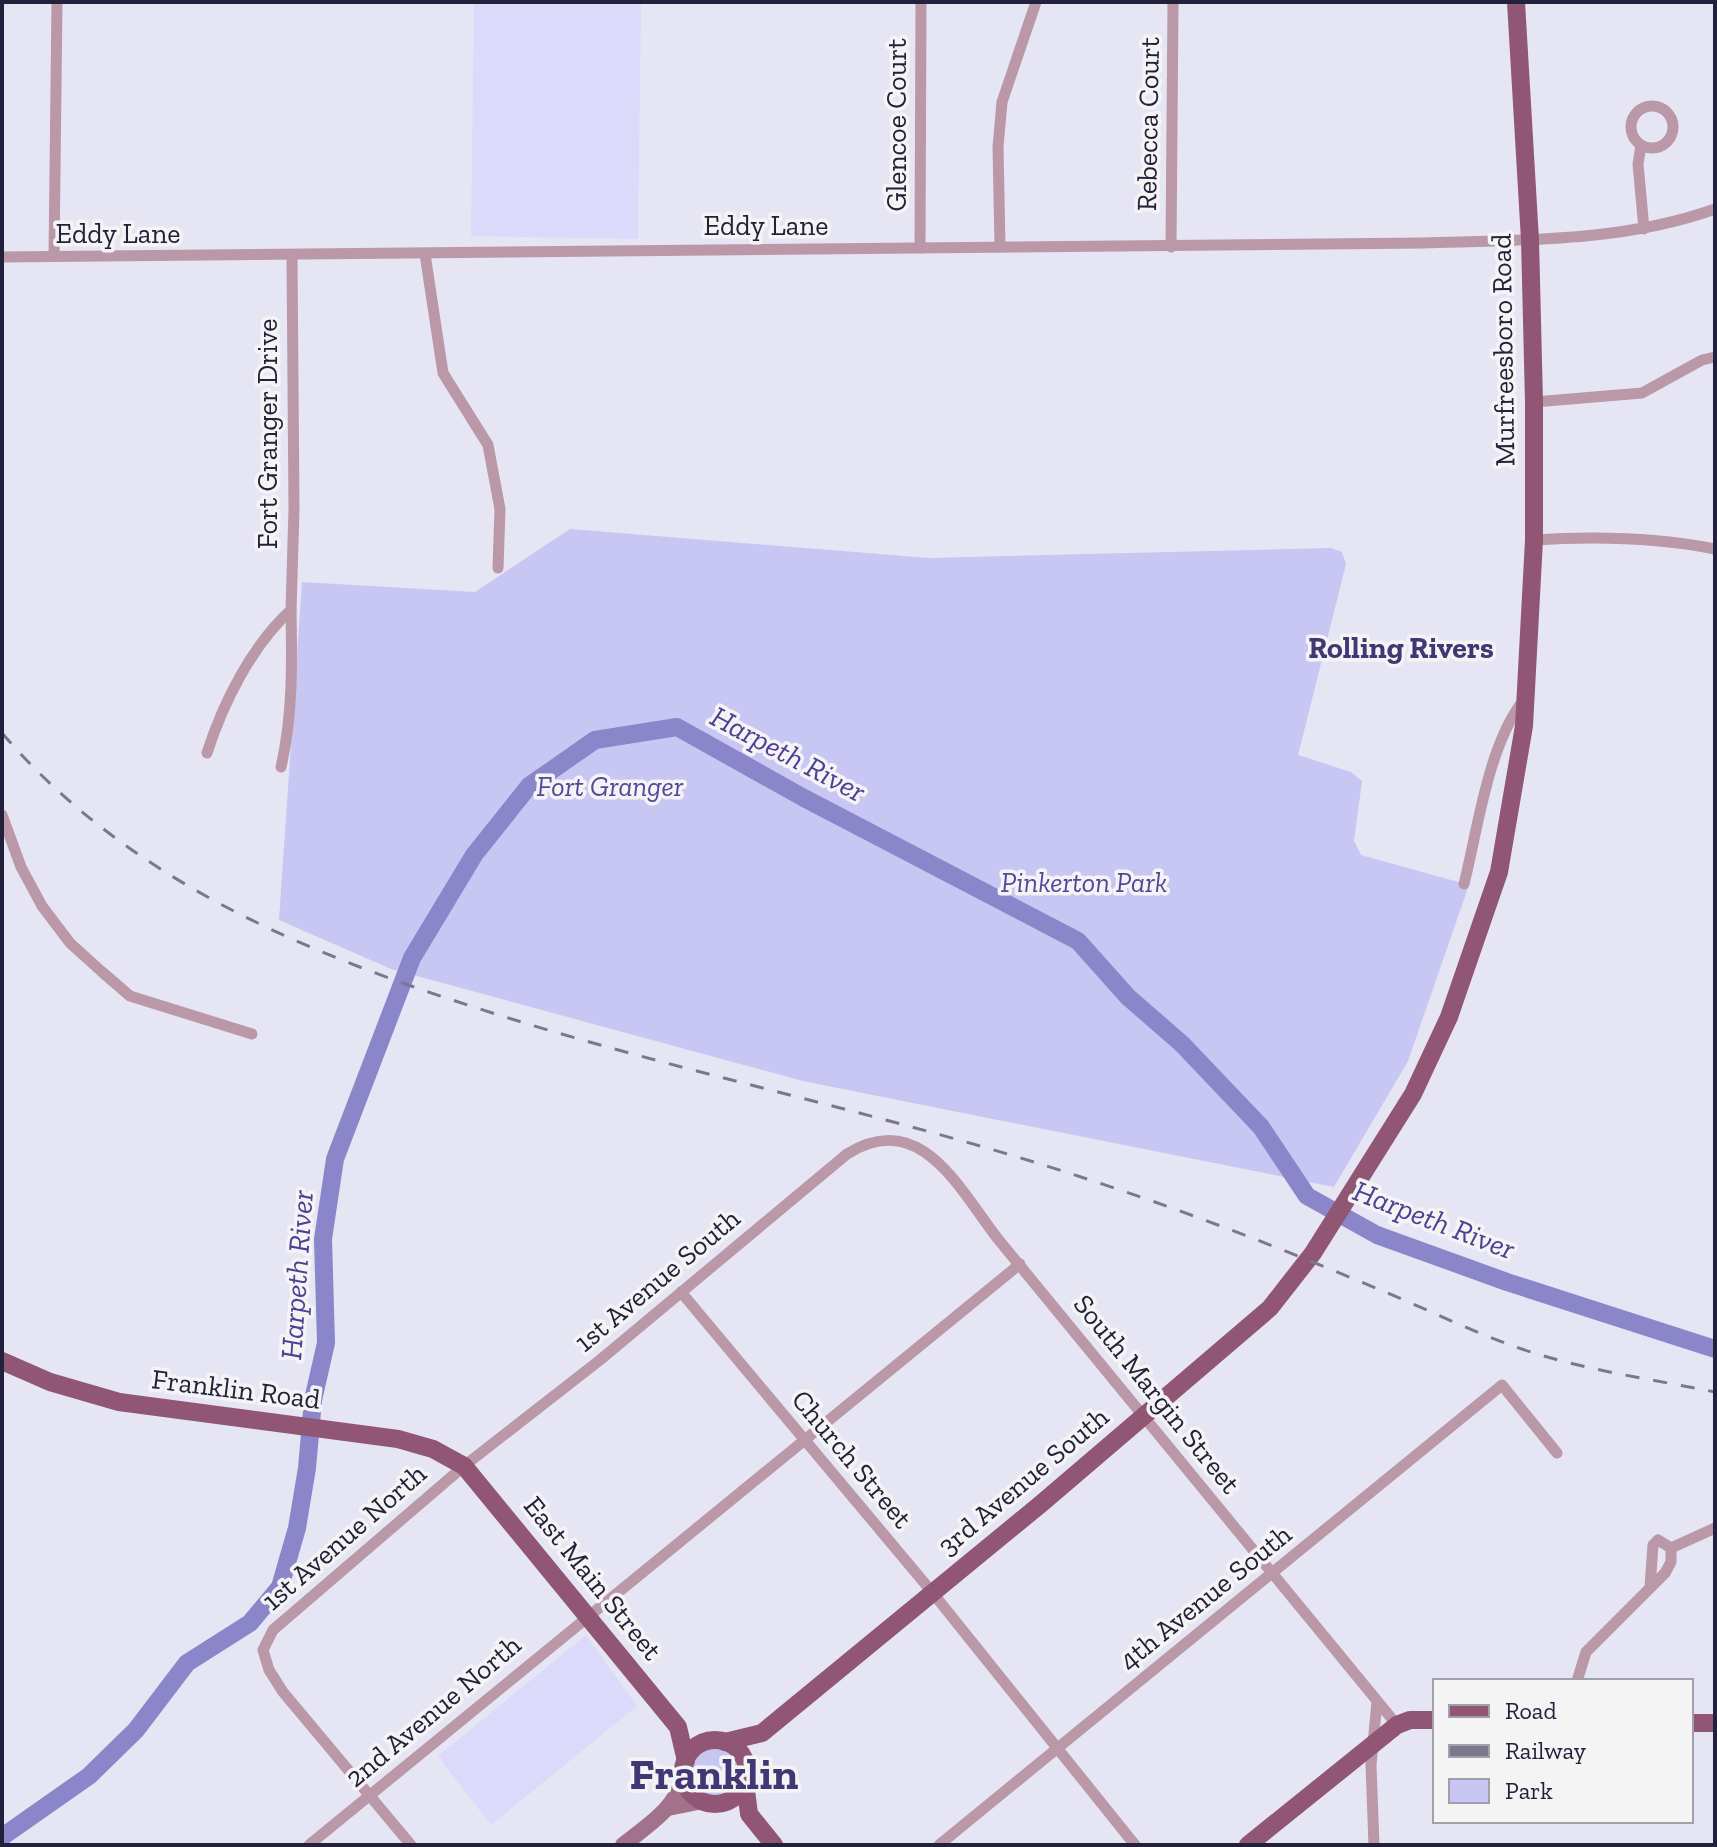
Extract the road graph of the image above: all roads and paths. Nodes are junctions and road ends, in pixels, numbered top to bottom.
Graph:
1 (57, 2) edge
2 (921, 2) edge
3 (1036, 2) edge
4 (1173, 2) edge
5 (1516, 2) edge
6 (1641, 145) dead end
7 (1715, 209) edge
8 (1644, 229) junction
9 (1530, 240) junction
10 (1000, 247) junction
11 (1171, 247) junction
12 (920, 248) junction
13 (425, 254) junction
14 (54, 256) junction
15 (2, 257) edge
16 (292, 257) junction
17 (1715, 357) edge
18 (1534, 402) junction
19 (1534, 540) junction
20 (1715, 549) edge
21 (498, 568) dead end
22 (291, 610) junction
23 (1526, 698) junction
24 (207, 753) dead end
25 (281, 767) dead end
26 (2, 815) edge
27 (1464, 884) dead end
28 (252, 1034) dead end
29 (885, 1139) joint
30 (1311, 1257) joint
31 (1020, 1264) junction
32 (681, 1292) junction
33 (2, 1361) edge
34 (1144, 1417) junction
35 (804, 1439) junction
36 (1557, 1453) dead end
37 (464, 1466) junction
38 (1715, 1528) edge
39 (1671, 1548) junction
40 (1271, 1573) junction
41 (1650, 1587) junction
42 (932, 1592) junction
43 (587, 1614) junction
44 (1578, 1679) edge
45 (1377, 1702) junction
46 (1433, 1720) edge
47 (1693, 1723) edge
48 (1715, 1723) edge
49 (1397, 1725) junction
50 (678, 1727) junction
51 (762, 1733) junction
52 (1375, 1741) junction
53 (716, 1742) junction
54 (1058, 1748) junction
55 (685, 1768) junction
56 (746, 1779) junction
57 (370, 1795) junction
58 (712, 1802) junction
59 (668, 1808) junction
60 (749, 1814) junction
61 (309, 1845) edge
62 (411, 1845) edge
63 (623, 1845) edge
64 (774, 1845) edge
65 (939, 1845) edge
66 (1135, 1845) edge
67 (1248, 1845) edge
68 (1374, 1845) edge

1 - 14 street
2 - 12 street, Glencoe Court
3 - 10 street
4 - 11 street, Rebecca Court
5 - 9 main road, Murfreesboro Road
6 - 8 street
7 - 8 street, Eddy Lane
8 - 9 street, Eddy Lane
9 - 11 street, Eddy Lane
9 - 18 main road, Murfreesboro Road
10 - 11 street, Eddy Lane
10 - 12 street, Eddy Lane
12 - 13 street, Eddy Lane
13 - 16 street, Eddy Lane
13 - 21 street
14 - 15 street, Eddy Lane
14 - 16 street, Eddy Lane
16 - 22 street, Fort Granger Drive
17 - 18 street
18 - 19 main road, Murfreesboro Road
19 - 20 street
19 - 23 main road, Murfreesboro Road
22 - 24 street
22 - 25 street, Fort Granger Drive
23 - 27 street, Murfreesboro Road
23 - 30 main road, Murfreesboro Road
26 - 28 street
29 - 31 street, South Margin Street
29 - 32 street, 1st Avenue South
30 - 34 main road, 3rd Avenue South
31 - 34 street, South Margin Street
31 - 35 street, 2nd Avenue North
32 - 35 street, Church Street
32 - 37 street, 1st Avenue South
33 - 37 main road, Franklin Road
34 - 40 street, South Margin Street
34 - 42 main road, 3rd Avenue South
35 - 42 street, Church Street
35 - 43 street, 2nd Avenue North
36 - 40 street, 4th Avenue South
37 - 43 main road, East Main Street
37 - 57 street, 1st Avenue North
38 - 39 street
39 - 41 street
39 - 41 street
40 - 45 street, South Margin Street
40 - 54 street, 4th Avenue South
41 - 44 street
42 - 51 main road, 3rd Avenue South
42 - 54 street, Church Street
43 - 50 main road, East Main Street
43 - 57 street, 2nd Avenue North
45 - 49 street, South Margin Street
45 - 52 street
46 - 49 main road
47 - 48 main road
49 - 52 main road
50 - 53 main road, East Main Street
50 - 55 main road, East Main Street
51 - 53 main road, 3rd Avenue South
51 - 56 main road
52 - 67 main road
52 - 68 street
53 - 55 main road
53 - 56 main road
54 - 65 street, 4th Avenue South
54 - 66 street, Church Street
55 - 58 main road
55 - 59 main road
56 - 58 main road
56 - 60 main road
57 - 61 street, 2nd Avenue North
57 - 62 street
58 - 59 main road
58 - 60 main road
59 - 63 main road
60 - 64 main road

